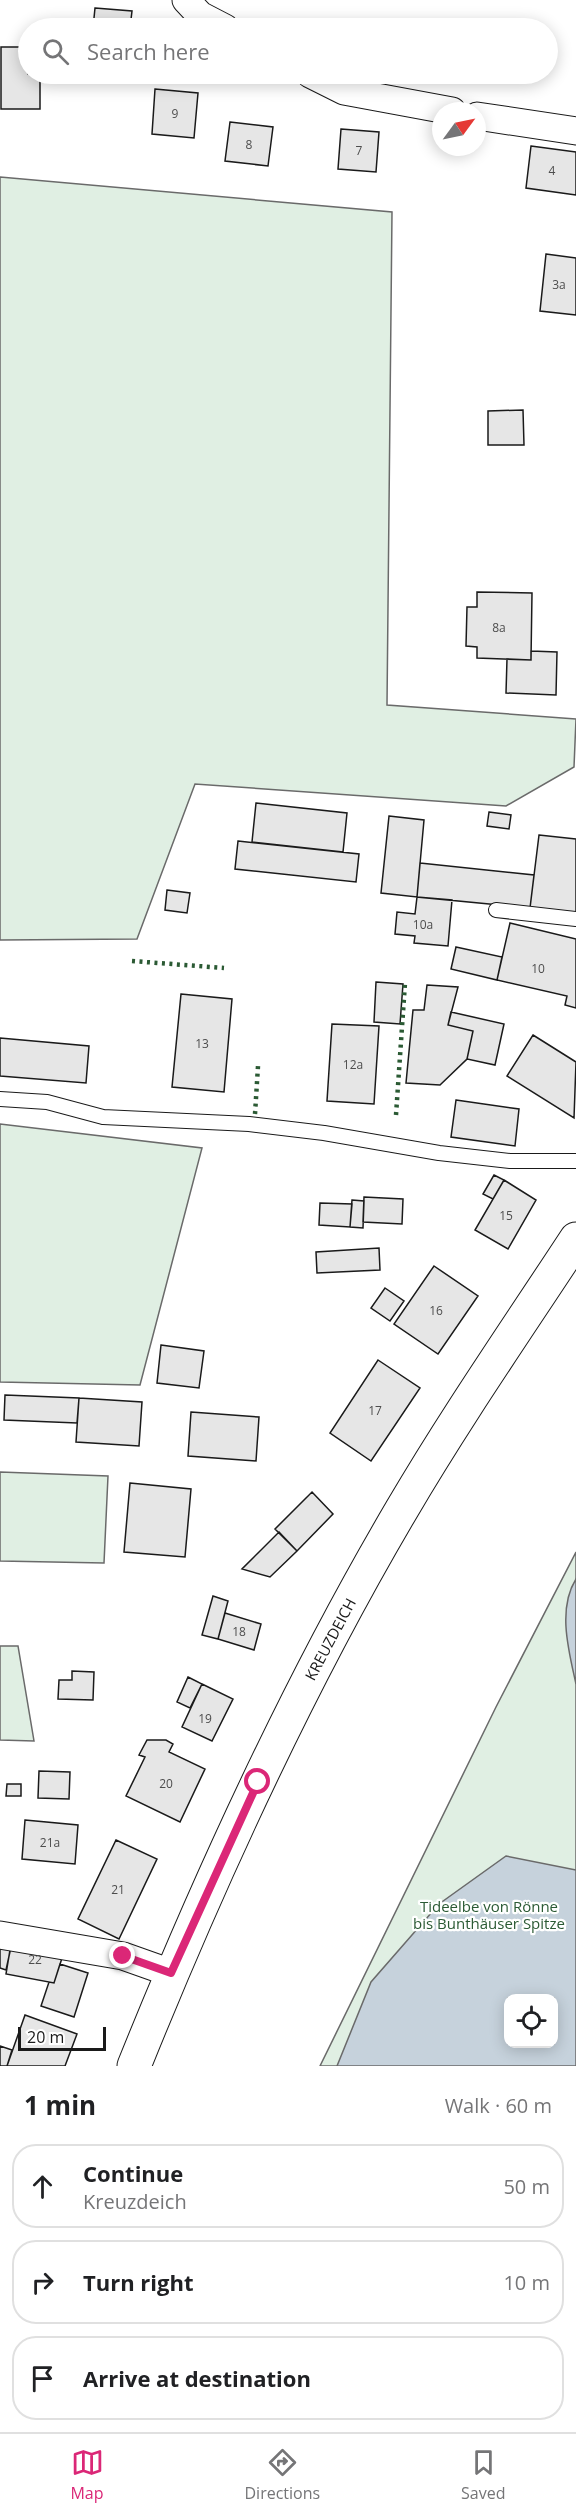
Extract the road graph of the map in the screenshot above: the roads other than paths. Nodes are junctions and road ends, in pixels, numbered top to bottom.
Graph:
1 (186, 0) edge
2 (206, 18) edge
3 (330, 84) edge
4 (432, 107) edge
5 (486, 117) edge
6 (576, 132) edge
7 (496, 910) dead end
8 (576, 919) edge
9 (0, 1099) edge
10 (576, 1161) edge
11 (576, 1239) edge
12 (0, 1935) edge
13 (171, 1973) junction
14 (134, 2066) edge

1 - 2 street
3 - 4 street
5 - 6 street
7 - 8 lane
9 - 10 lane
11 - 13 street, KREUZDEICH
12 - 13 street
13 - 14 street, KREUZDEICH

